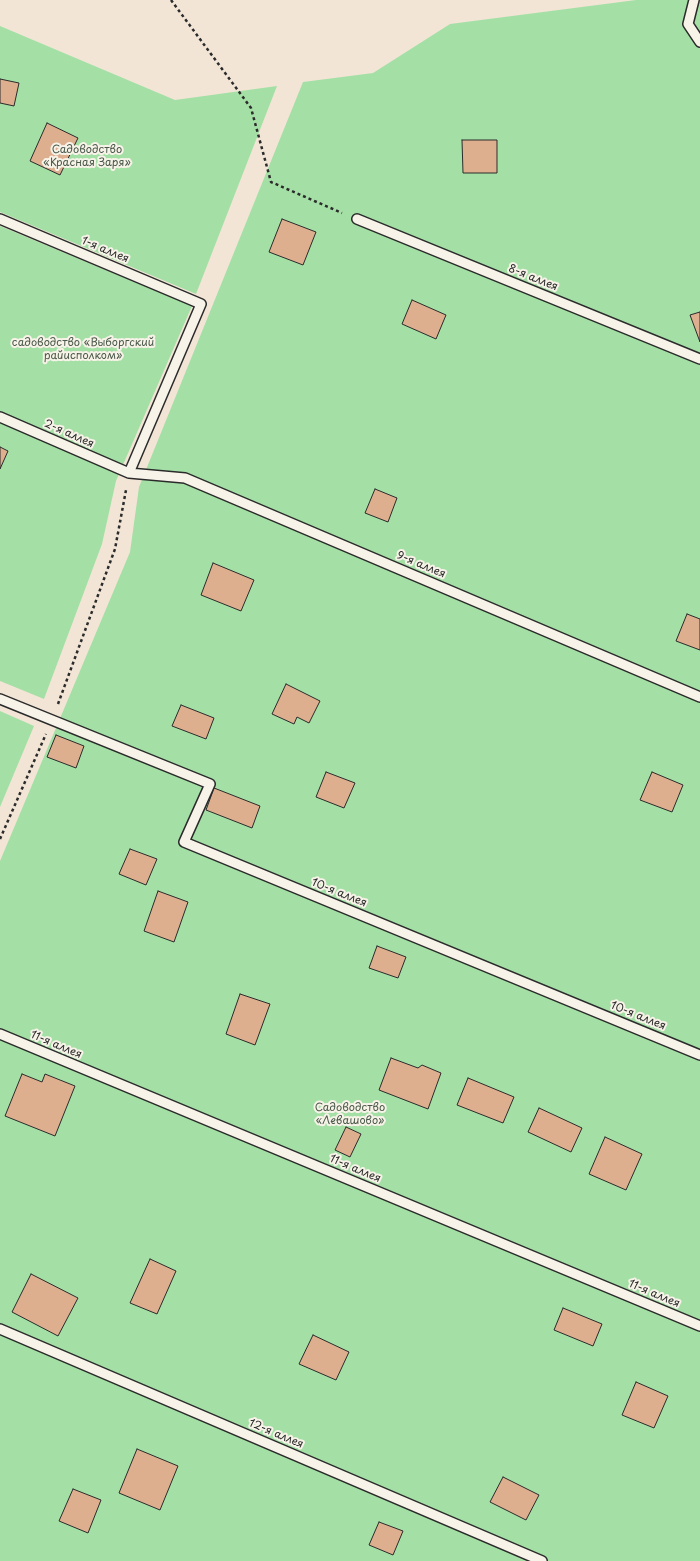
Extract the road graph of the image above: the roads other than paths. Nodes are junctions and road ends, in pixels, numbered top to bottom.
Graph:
1 (694, 0) edge
2 (700, 42) edge
3 (0, 219) edge
4 (357, 219) road end
5 (700, 359) edge
6 (0, 417) edge
7 (128, 474) junction
8 (700, 697) edge
9 (0, 700) edge
10 (0, 1034) edge
11 (700, 1055) edge
12 (700, 1326) edge
13 (0, 1329) edge
14 (542, 1561) edge

1 - 2 lane
3 - 7 lane, 1-я аллея
4 - 5 lane, 8-я аллея
6 - 7 lane, 2-я аллея
7 - 8 lane, 9-я аллея
9 - 11 lane, 10-я аллея
10 - 12 lane, 11-я аллея
13 - 14 lane, 12-я аллея

